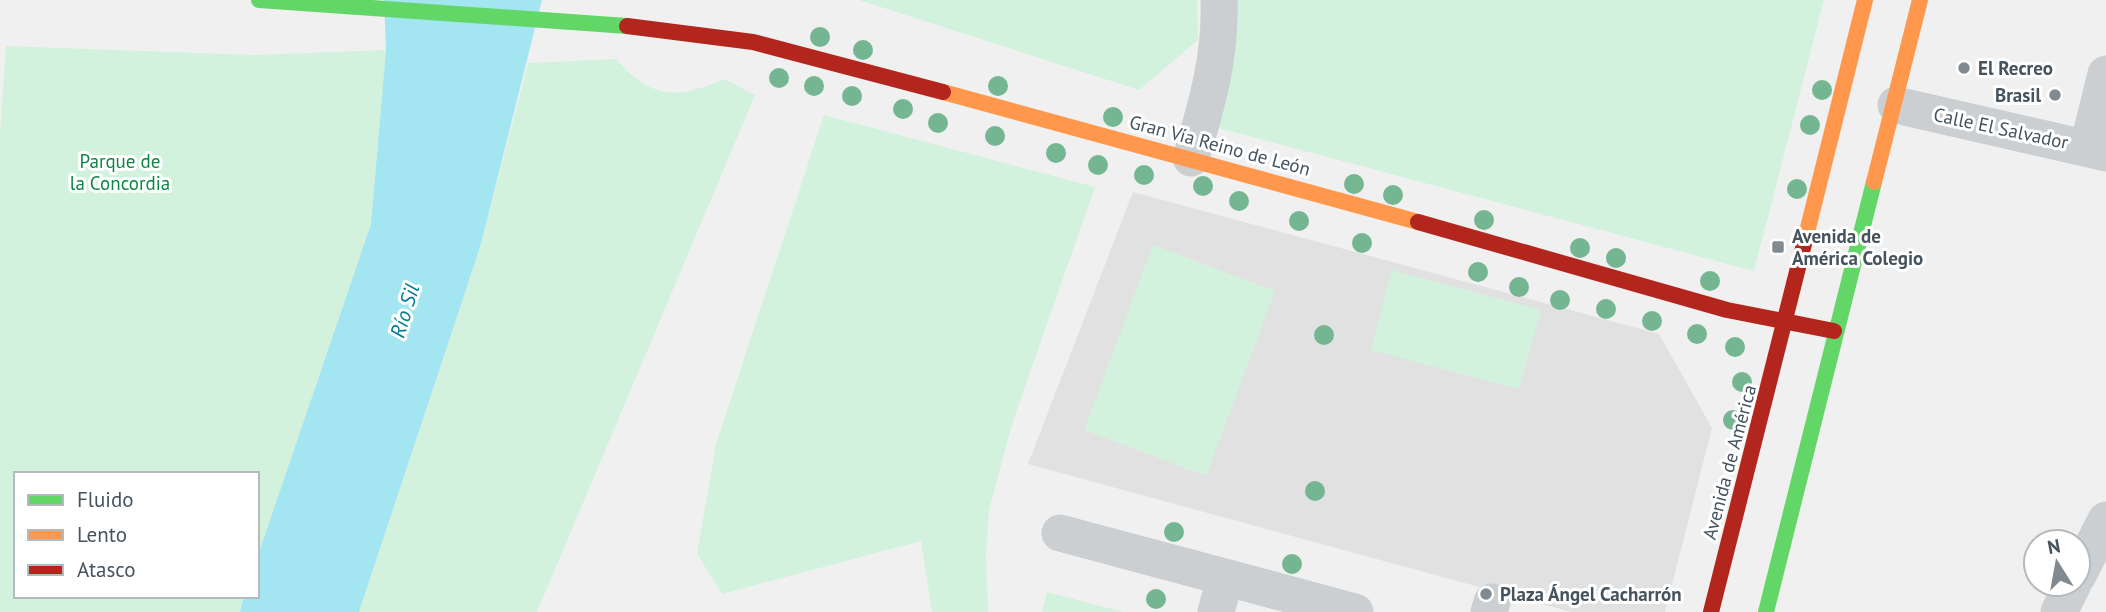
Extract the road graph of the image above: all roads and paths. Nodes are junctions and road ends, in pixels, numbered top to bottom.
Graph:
1 (258, 0) edge
2 (1219, 0) edge
3 (1866, 0) edge
4 (1920, 0) edge
5 (2106, 74) edge
6 (1840, 94) junction
7 (1877, 101) junction
8 (2097, 150) edge
9 (1191, 158) junction
10 (1787, 323) junction
11 (1834, 331) junction
12 (2106, 520) edge
13 (1060, 533) dead end
14 (2092, 548) edge
15 (1220, 595) edge
16 (1355, 612) edge
17 (1711, 612) edge
18 (1766, 612) edge

1 - 9 street, Gran Vía Reino de León
2 - 9 street
3 - 6 street, Avenida de América
4 - 7 street
5 - 8 street
6 - 7 street
6 - 10 street, Avenida de América
7 - 8 street, Calle El Salvador
7 - 11 street
9 - 10 street, Gran Vía Reino de León
10 - 11 street
10 - 17 street, Avenida de América
11 - 18 street
12 - 14 street
13 - 15 street
15 - 16 street

